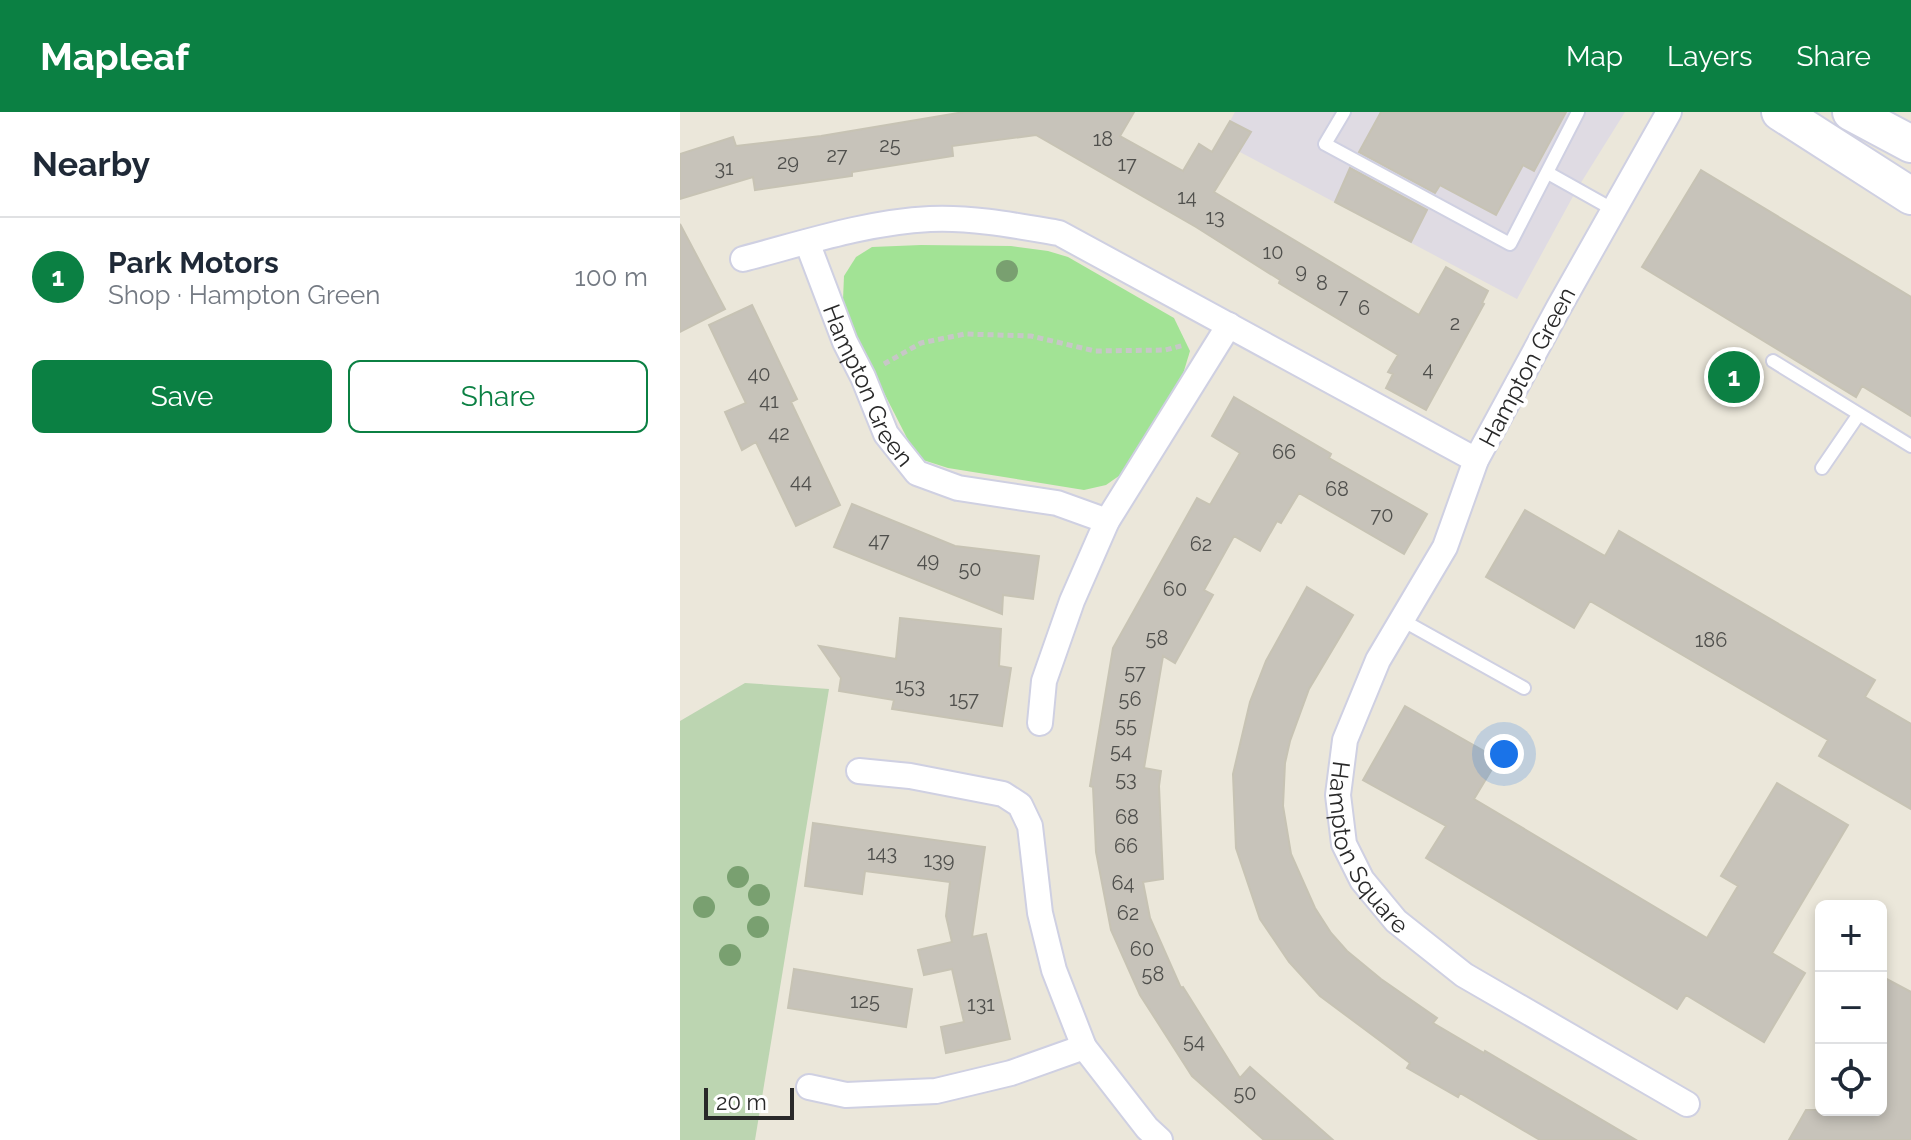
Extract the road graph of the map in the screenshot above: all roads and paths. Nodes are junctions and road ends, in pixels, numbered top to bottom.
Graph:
1 (1344, 112) edge
2 (1578, 112) edge
3 (1669, 112) edge
4 (1780, 112) edge
5 (1851, 112) edge
6 (1911, 144) edge
7 (1548, 173) junction
8 (1911, 196) edge
9 (1614, 210) junction
10 (807, 242) junction
11 (743, 259) dead end
12 (1229, 325) junction
13 (1773, 361) dead end
14 (863, 377) junction
15 (1859, 414) junction
16 (1911, 446) edge
17 (1476, 460) junction
18 (1822, 468) dead end
19 (1107, 521) junction
20 (1402, 620) junction
21 (1524, 688) dead end
22 (1040, 723) dead end
23 (859, 771) dead end
24 (1084, 1047) junction
25 (809, 1087) dead end
26 (1687, 1104) dead end
27 (1160, 1140) edge

1 - 7 lane
2 - 7 lane
3 - 9 street, Hampton Green
4 - 8 main road
5 - 6 main road
7 - 9 lane
9 - 17 street, Hampton Green
10 - 11 street, Hampton Green
10 - 12 street, Hampton Green
10 - 14 street, Hampton Green
12 - 14 path
12 - 17 street, Hampton Green
12 - 19 street
13 - 15 lane
14 - 19 street, Hampton Green
15 - 16 lane
15 - 18 lane
17 - 20 street, Hampton Square
19 - 22 street
20 - 21 lane
20 - 26 street, Hampton Square
23 - 24 street
24 - 25 street
24 - 27 street

